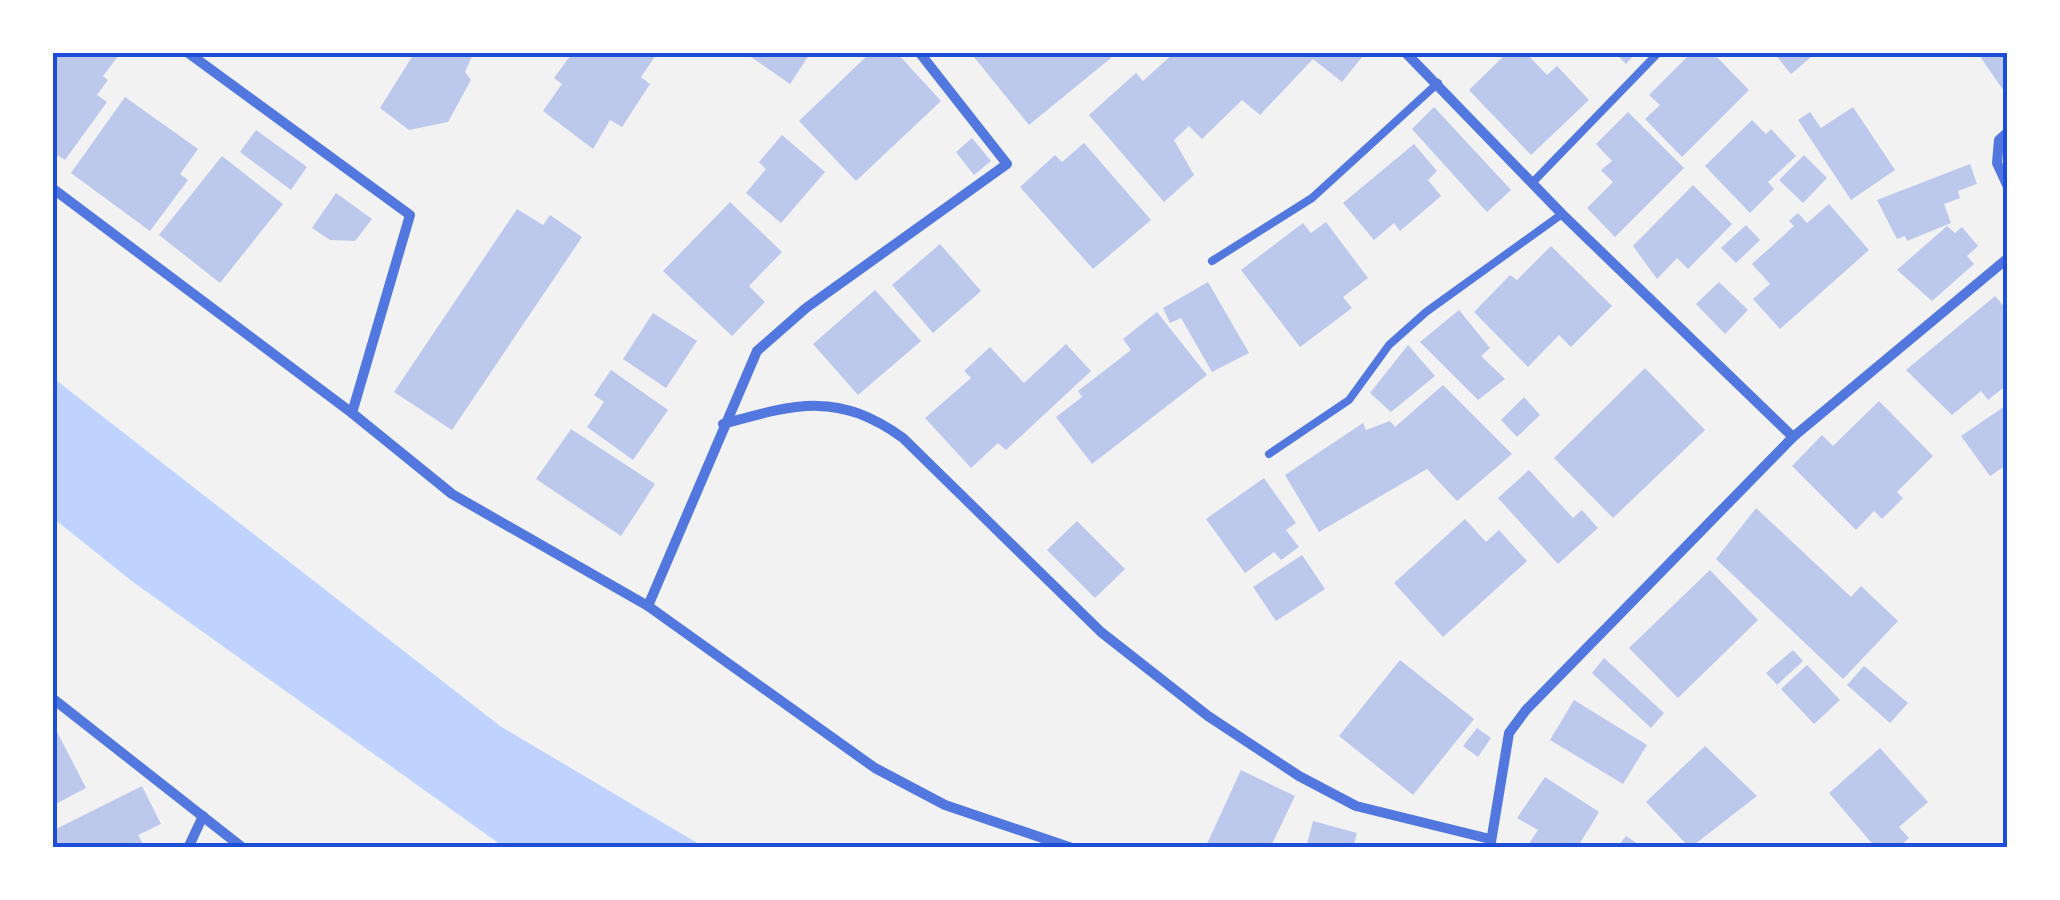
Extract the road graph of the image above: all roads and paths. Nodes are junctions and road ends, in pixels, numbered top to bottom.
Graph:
1 (187, 52) edge
2 (919, 52) edge
3 (1405, 52) edge
4 (1659, 52) edge
5 (1438, 83) junction
6 (2008, 132) edge
7 (1532, 182) junction
8 (2008, 186) edge
9 (52, 188) edge
10 (1562, 214) junction
11 (2008, 258) edge
12 (1212, 262) dead end
13 (352, 413) junction
14 (723, 424) junction
15 (1793, 437) junction
16 (1270, 454) dead end
17 (648, 606) junction
18 (52, 698) edge
19 (203, 816) junction
20 (1490, 843) edge
21 (188, 848) edge
22 (243, 848) edge
23 (1072, 848) edge

1 - 13 street
2 - 14 street
3 - 5 street
4 - 7 lane
5 - 7 street
5 - 12 lane
6 - 8 street
7 - 10 street
9 - 13 street
10 - 15 street
10 - 16 lane
11 - 15 street
13 - 17 street
14 - 17 street
14 - 20 street
15 - 20 street
17 - 23 street
18 - 19 street
19 - 21 street
19 - 22 street

